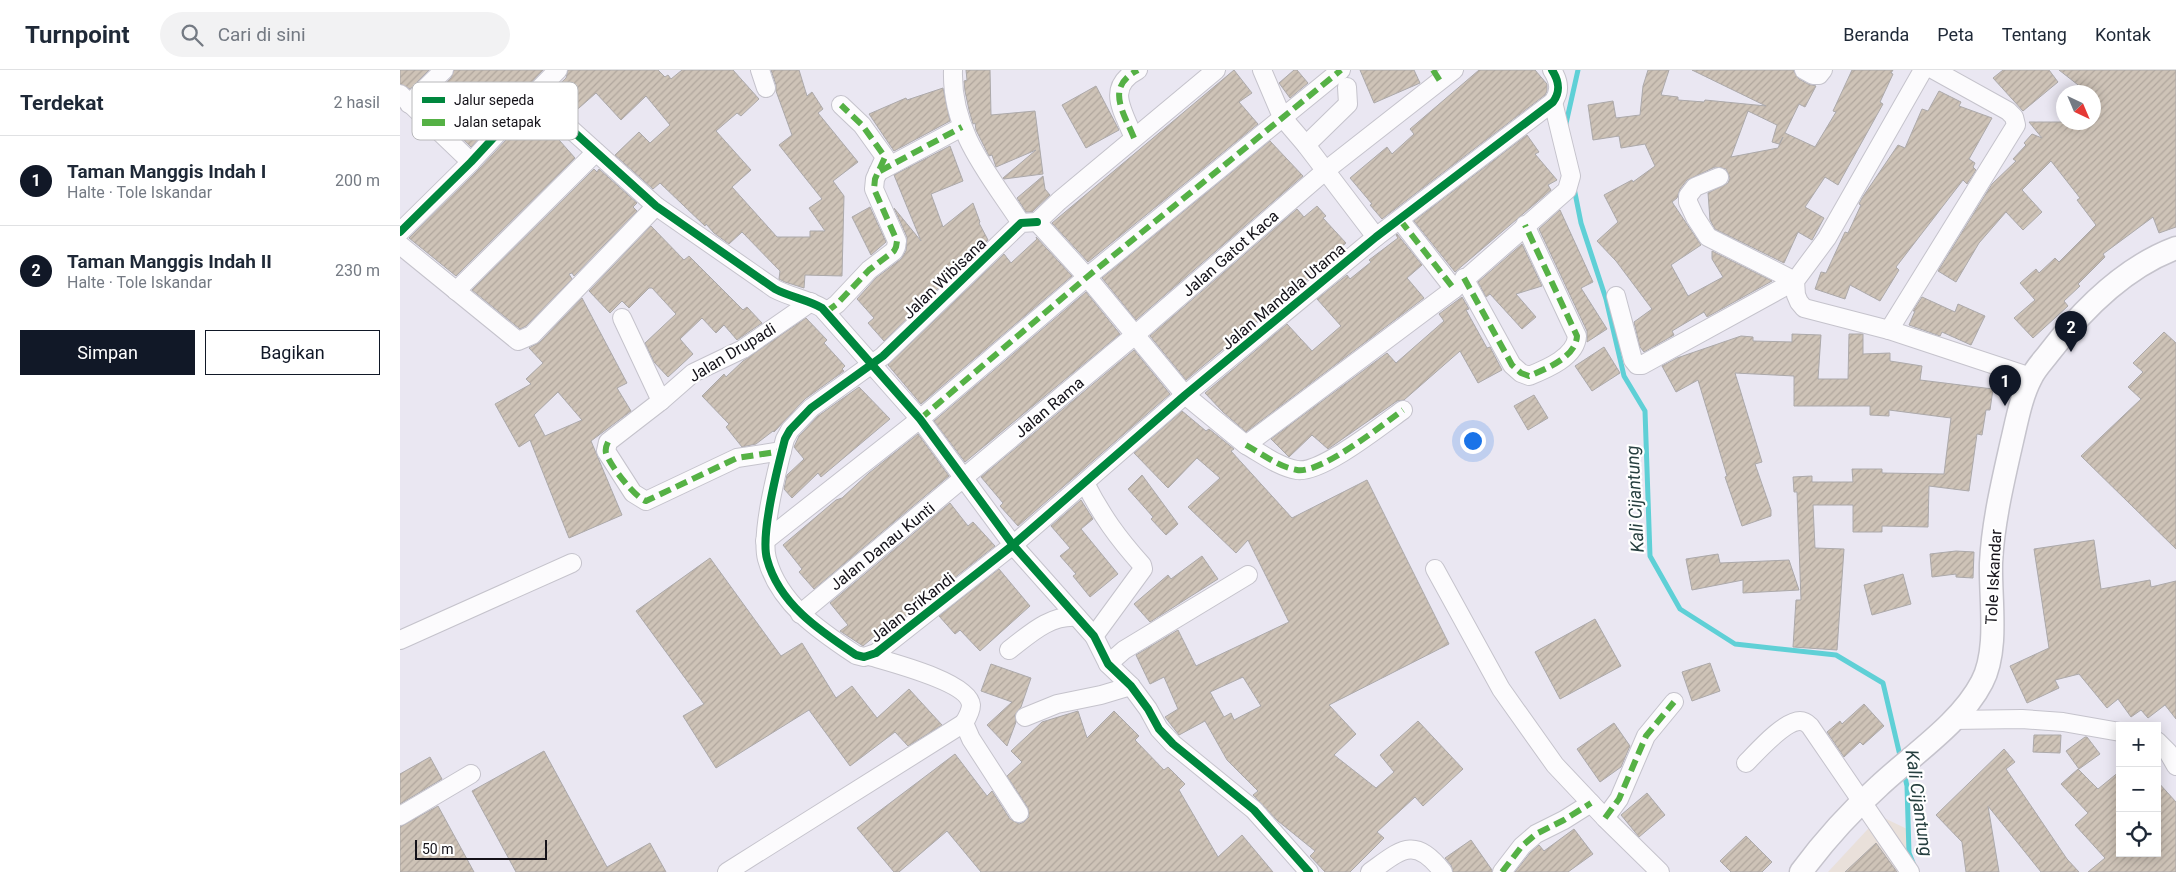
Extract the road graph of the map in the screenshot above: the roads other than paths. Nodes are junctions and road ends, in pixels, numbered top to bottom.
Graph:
1 (444, 70) edge
2 (558, 70) edge
3 (760, 70) edge
4 (952, 70) edge
5 (1138, 70) edge
6 (1216, 70) edge
7 (1262, 70) edge
8 (1342, 70) edge
9 (1454, 70) edge
10 (1552, 70) edge
11 (1804, 70) edge
12 (1823, 70) edge
13 (1923, 70) edge
14 (1934, 70) edge
15 (1436, 76) edge
16 (427, 82) edge
17 (546, 82) edge
18 (1347, 87) dead end
19 (766, 88) dead end
20 (1553, 102) junction
21 (841, 105) dead end
22 (1282, 117) junction
23 (962, 127) junction
24 (578, 136) edge
25 (1134, 138) junction
26 (448, 140) edge
27 (491, 140) edge
28 (1306, 145) junction
29 (596, 152) junction
30 (471, 162) junction
31 (878, 172) junction
32 (1325, 172) junction
33 (1719, 177) dead end
34 (656, 206) junction
35 (1400, 220) junction
36 (1029, 223) junction
37 (1525, 225) junction
38 (400, 232) edge
39 (1376, 237) junction
40 (400, 245) edge
41 (2176, 248) edge
42 (1087, 277) junction
43 (1795, 281) junction
44 (1459, 284) junction
45 (456, 291) junction
46 (1616, 296) dead end
47 (811, 302) junction
48 (826, 312) junction
49 (622, 318) dead end
50 (1889, 330) junction
51 (1135, 335) junction
52 (873, 365) junction
53 (2031, 377) junction
54 (1185, 395) junction
55 (661, 401) junction
56 (1403, 410) dead end
57 (920, 419) junction
58 (1246, 445) junction
59 (782, 451) junction
60 (963, 479) junction
61 (1085, 483) junction
62 (765, 541) junction
63 (1014, 545) junction
64 (572, 563) dead end
65 (1435, 569) dead end
66 (1248, 575) dead end
67 (800, 614) junction
68 (1077, 617) junction
69 (1094, 636) junction
70 (400, 640) edge
71 (1009, 650) dead end
72 (869, 656) junction
73 (1108, 664) junction
74 (1131, 686) junction
75 (1674, 702) dead end
76 (1025, 717) dead end
77 (964, 723) junction
78 (1946, 727) junction
79 (2116, 731) edge
80 (2161, 745) edge
81 (1746, 763) dead end
82 (2176, 766) edge
83 (471, 774) dead end
84 (1862, 802) junction
85 (1591, 803) junction
86 (1019, 813) dead end
87 (400, 816) edge
88 (1605, 818) junction
89 (728, 872) edge
90 (1309, 872) edge
91 (1370, 872) edge
92 (1443, 872) edge
93 (1502, 872) edge
94 (1660, 872) edge
95 (1801, 872) edge
96 (1910, 872) edge

1 - 16 street
2 - 17 street
3 - 19 street
4 - 23 street
5 - 25 street
6 - 25 street, Jalan Wibisana
7 - 22 street
8 - 22 street
9 - 15 street, Jalan Gatot Kaca
10 - 20 street
11 - 12 street
13 - 43 street
14 - 50 street
15 - 32 street, Jalan Gatot Kaca
18 - 28 street
20 - 35 street, Jalan Mandala Utama
20 - 37 street
21 - 31 street
22 - 28 street
22 - 42 street
23 - 31 street
23 - 36 street
24 - 29 street
25 - 36 street, Jalan Wibisana
26 - 30 street
27 - 30 street
28 - 32 street
29 - 34 street
29 - 45 street
30 - 38 street
31 - 48 street
32 - 39 street
32 - 51 street, Jalan Gatot Kaca
33 - 43 street
34 - 45 street
34 - 47 street
35 - 39 street, Jalan Mandala Utama
35 - 44 street
36 - 42 street
36 - 52 street, Jalan Wibisana
37 - 44 street
37 - 44 street
39 - 54 street, Jalan Mandala Utama
40 - 45 street
41 - 53 main road, Tole Iskandar
42 - 51 street
42 - 57 street
43 - 46 street
43 - 50 street
44 - 58 street
47 - 48 street
47 - 55 street, Jalan Drupadi
48 - 52 street
49 - 55 street
50 - 53 street
51 - 54 street
51 - 60 street, Jalan Rama
52 - 57 street
52 - 59 street, Jalan Wibisana
53 - 78 main road, Tole Iskandar
54 - 58 street
54 - 61 street, Jalan Mandala Utama
55 - 59 street, Jalan Drupadi
56 - 58 street
57 - 60 street
57 - 62 street
59 - 62 street, Jalan SriKandi
60 - 63 street
60 - 67 street, Jalan Danau Kunti
61 - 63 street, Jalan Mandala Utama
61 - 69 street
62 - 67 street, Jalan SriKandi
63 - 68 street
63 - 72 street, Jalan SriKandi
64 - 70 street
65 - 85 street
66 - 73 street
67 - 72 street, Jalan SriKandi
68 - 69 street
68 - 71 street
69 - 73 street
72 - 77 street
73 - 74 street
74 - 76 street
74 - 90 street
75 - 88 street
77 - 86 street
77 - 89 street
78 - 79 street
78 - 84 main road, Tole Iskandar
80 - 82 street
81 - 84 street
83 - 87 street
84 - 95 main road, Tole Iskandar
84 - 96 street
85 - 88 street
85 - 93 street
88 - 94 street
91 - 92 street

